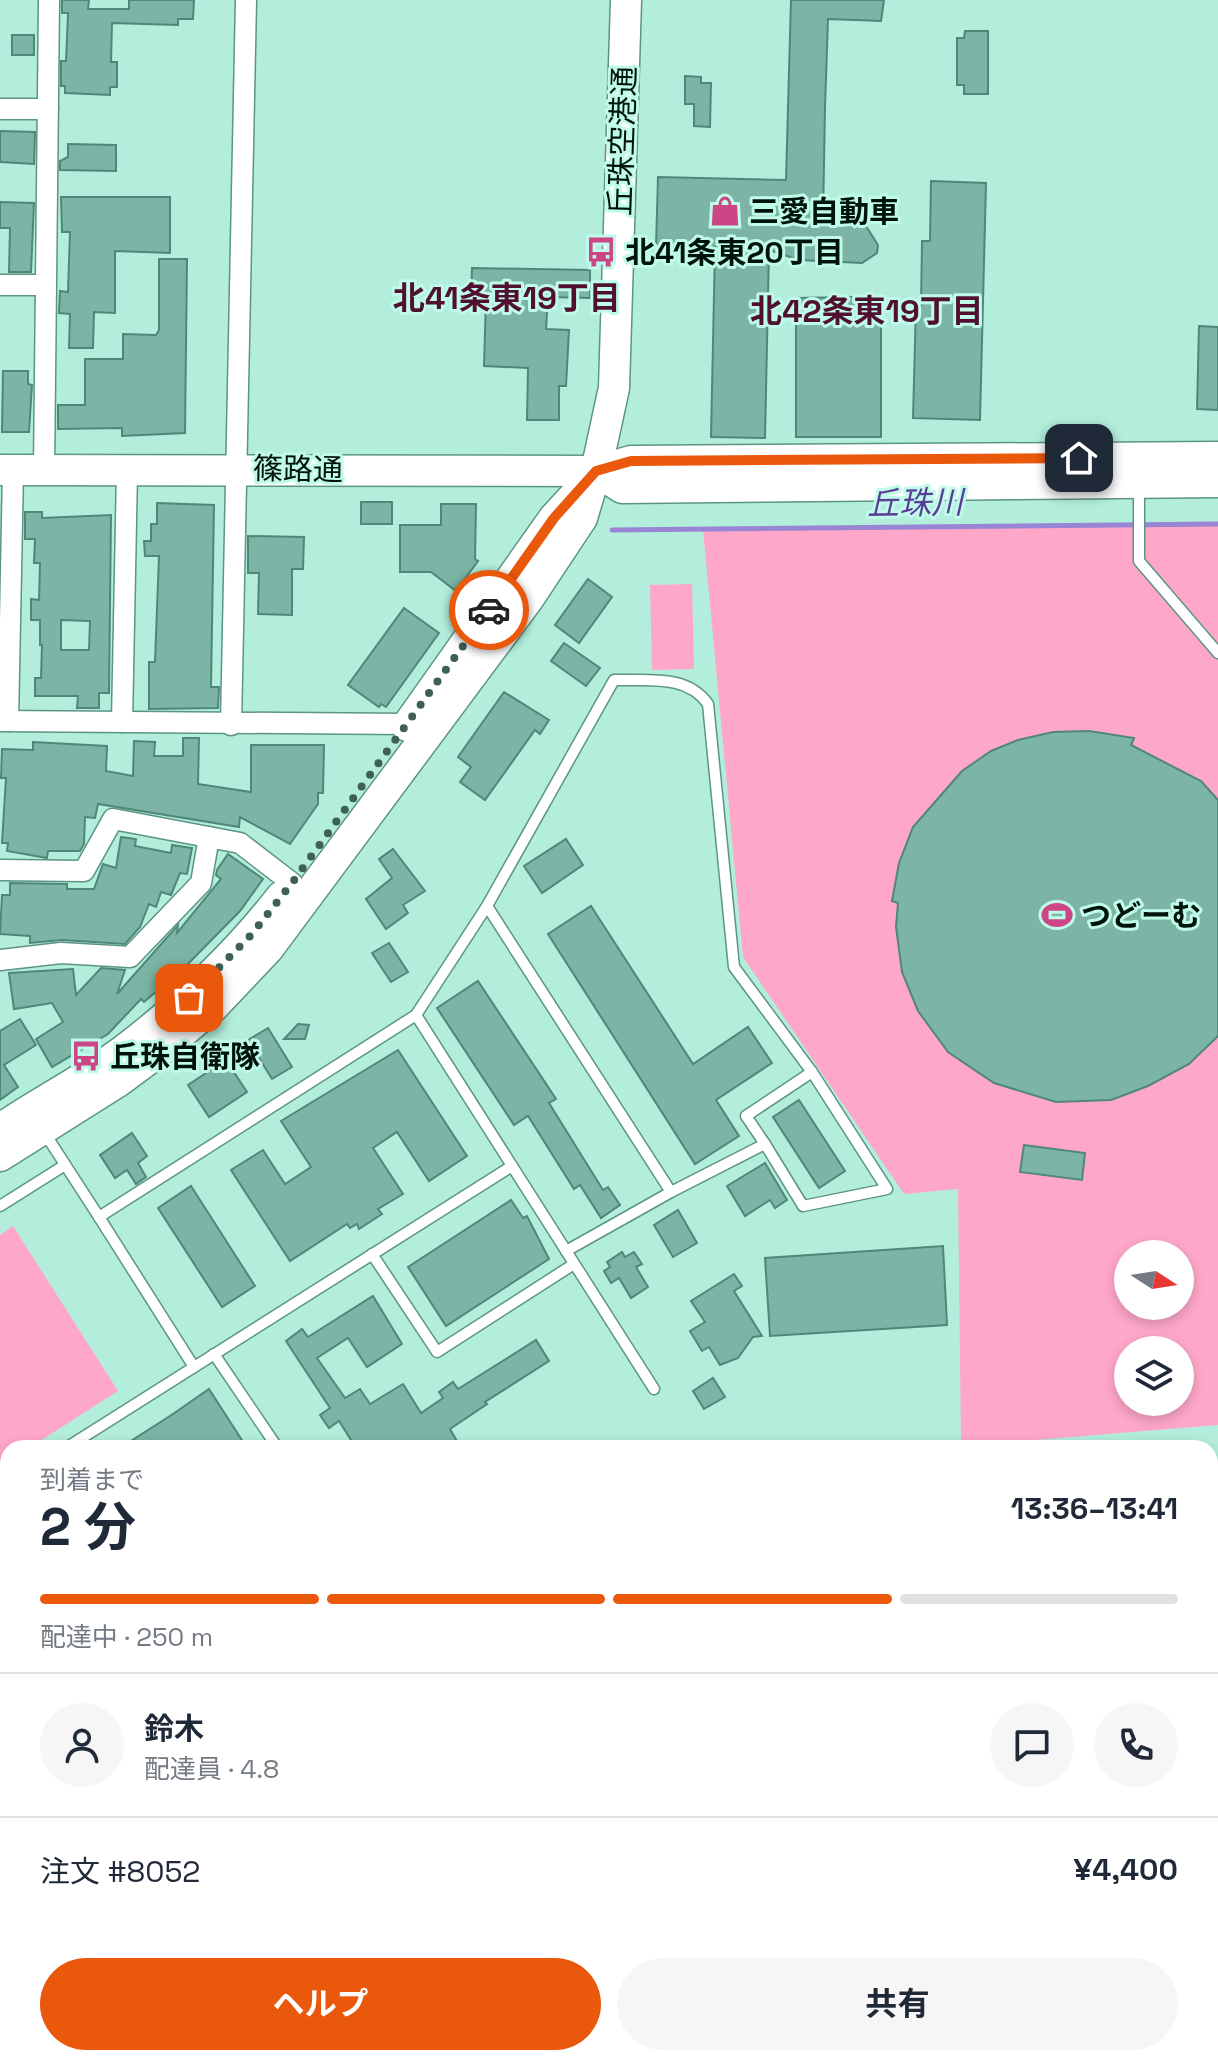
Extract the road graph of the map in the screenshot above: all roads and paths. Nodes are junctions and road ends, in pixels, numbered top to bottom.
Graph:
1 (49, 0) edge
2 (246, 0) edge
3 (626, 0) edge
4 (0, 109) edge
5 (48, 109) junction
6 (0, 285) edge
7 (45, 285) junction
8 (1218, 457) edge
9 (236, 468) junction
10 (7, 470) edge
11 (44, 471) junction
12 (127, 471) junction
13 (596, 471) junction
14 (1139, 481) junction
15 (1218, 482) edge
16 (1218, 653) edge
17 (4, 721) edge
18 (122, 722) junction
19 (231, 725) junction
20 (415, 731) junction
21 (209, 837) junction
22 (0, 870) edge
23 (292, 883) junction
24 (487, 906) junction
25 (0, 960) edge
26 (416, 1015) junction
27 (812, 1072) junction
28 (36, 1119) junction
29 (0, 1129) edge
30 (765, 1144) junction
31 (0, 1156) edge
32 (65, 1165) junction
33 (512, 1166) junction
34 (671, 1192) junction
35 (0, 1206) edge
36 (99, 1217) junction
37 (566, 1251) junction
38 (372, 1254) junction
39 (574, 1264) junction
40 (214, 1354) junction
41 (194, 1367) junction
42 (654, 1389) dead end
43 (79, 1440) edge
44 (272, 1440) edge

1 - 5 street
2 - 9 street
3 - 13 main road, 丘珠空港通
4 - 5 street
5 - 7 street
6 - 7 street
7 - 11 street
8 - 14 main road, 篠路通
9 - 12 main road, 篠路通
9 - 13 main road, 篠路通
9 - 19 street
10 - 11 main road, 篠路通
10 - 17 street
11 - 12 main road, 篠路通
12 - 18 street
13 - 14 main road, 篠路通
13 - 20 main road, 丘珠空港通
14 - 15 main road, 篠路通
14 - 16 lane
17 - 18 street
18 - 19 street
19 - 20 street
20 - 23 main road, 丘珠空港通
20 - 28 main road, 丘珠空港通
21 - 22 street
21 - 23 street
21 - 25 street
23 - 28 main road, 丘珠空港通
24 - 26 lane
24 - 27 lane
24 - 34 lane
26 - 33 lane
26 - 36 lane
27 - 30 lane
27 - 30 lane
28 - 29 main road, 丘珠空港通
28 - 31 main road, 丘珠空港通
28 - 32 lane
30 - 34 lane
32 - 35 lane
32 - 36 lane
33 - 37 lane
33 - 38 lane
34 - 37 lane
36 - 41 lane
37 - 39 lane
38 - 39 lane
38 - 40 lane
39 - 42 lane
40 - 41 lane
40 - 44 lane
41 - 43 lane

